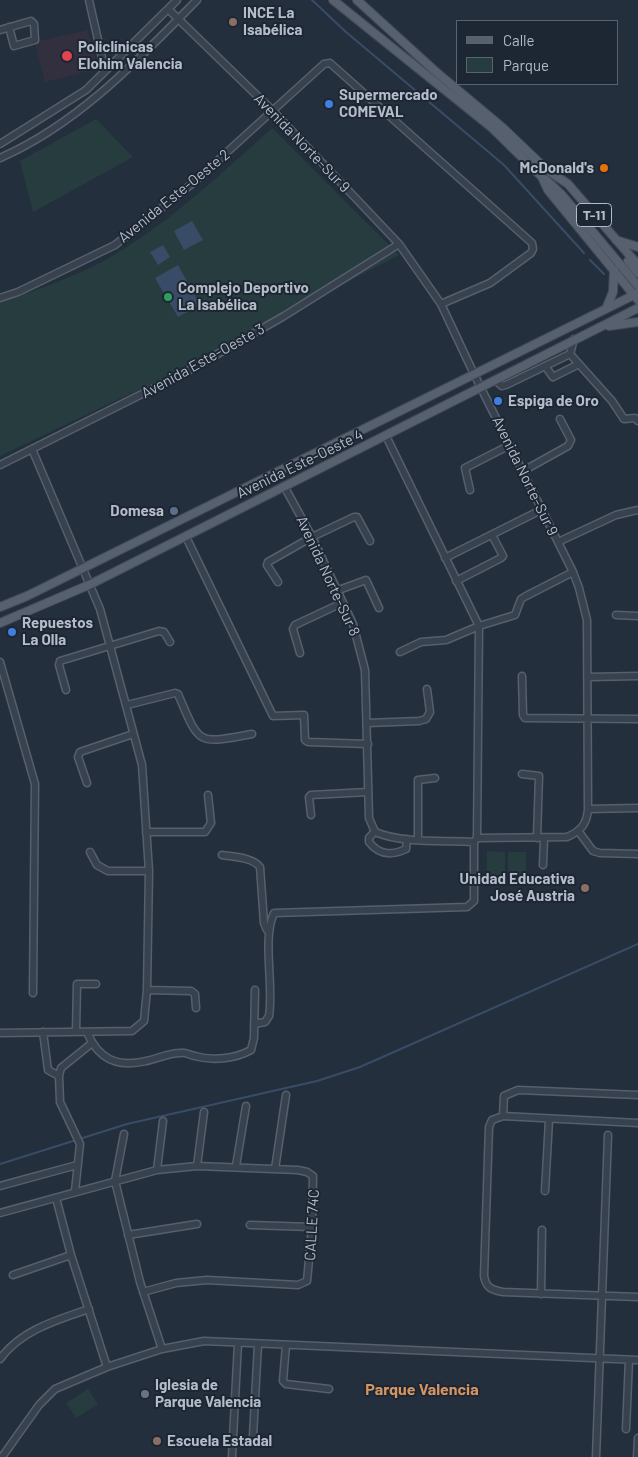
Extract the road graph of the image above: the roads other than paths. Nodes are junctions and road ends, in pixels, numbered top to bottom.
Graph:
1 (89, 0) edge
2 (177, 0) edge
3 (197, 0) edge
4 (333, 0) edge
5 (357, 0) edge
6 (168, 9) junction
7 (178, 20) junction
8 (9, 27) junction
9 (0, 30) edge
10 (105, 71) junction
11 (274, 112) junction
12 (0, 143) edge
13 (3, 156) edge
14 (547, 170) junction
15 (542, 177) junction
16 (563, 191) junction
17 (616, 240) junction
18 (399, 244) junction
19 (638, 247) edge
20 (638, 265) edge
21 (614, 268) junction
22 (638, 273) edge
23 (638, 286) edge
24 (637, 296) edge
25 (0, 298) edge
26 (442, 304) junction
27 (638, 308) edge
28 (606, 309) junction
29 (638, 322) edge
30 (600, 328) junction
31 (574, 339) junction
32 (570, 354) junction
33 (579, 364) junction
34 (545, 366) junction
35 (474, 374) junction
36 (495, 380) junction
37 (481, 387) junction
38 (560, 419) dead end
39 (638, 421) edge
40 (386, 436) junction
41 (510, 445) junction
42 (32, 449) junction
43 (0, 464) edge
44 (523, 471) junction
45 (284, 486) junction
46 (470, 490) dead end
47 (541, 510) junction
48 (638, 510) edge
49 (492, 535) junction
50 (186, 536) junction
51 (312, 537) junction
52 (370, 540) dead end
53 (558, 542) junction
54 (445, 558) junction
55 (84, 567) junction
56 (573, 572) junction
57 (456, 581) junction
58 (278, 582) dead end
59 (91, 584) junction
60 (336, 591) junction
61 (342, 603) junction
62 (0, 607) edge
63 (379, 608) dead end
64 (616, 614) dead end
65 (638, 616) edge
66 (0, 623) edge
67 (479, 626) junction
68 (170, 642) dead end
69 (110, 645) junction
70 (400, 652) dead end
71 (300, 653) dead end
72 (0, 662) edge
73 (522, 676) dead end
74 (638, 676) edge
75 (588, 677) junction
76 (427, 688) dead end
77 (66, 690) dead end
78 (127, 705) junction
79 (588, 719) junction
80 (638, 719) edge
81 (368, 723) junction
82 (133, 734) junction
83 (252, 734) dead end
84 (368, 744) junction
85 (522, 774) dead end
86 (435, 778) dead end
87 (87, 783) dead end
88 (368, 792) junction
89 (208, 795) dead end
90 (638, 808) edge
91 (588, 809) junction
92 (311, 814) dead end
93 (375, 831) junction
94 (146, 832) junction
95 (579, 832) junction
96 (540, 838) junction
97 (407, 839) junction
98 (418, 839) junction
99 (475, 840) junction
100 (90, 852) dead end
101 (638, 854) edge
102 (222, 855) dead end
103 (543, 865) dead end
104 (149, 871) junction
105 (268, 931) junction
106 (96, 984) dead end
107 (147, 990) junction
108 (255, 990) dead end
109 (33, 993) dead end
110 (196, 1008) dead end
111 (254, 1024) junction
112 (43, 1032) junction
113 (76, 1032) junction
114 (87, 1032) junction
115 (0, 1033) edge
116 (92, 1043) junction
117 (59, 1076) junction
118 (286, 1095) dead end
119 (638, 1096) edge
120 (246, 1106) dead end
121 (204, 1112) dead end
122 (503, 1116) junction
123 (549, 1120) junction
124 (163, 1121) dead end
125 (638, 1123) edge
126 (124, 1134) dead end
127 (608, 1135) dead end
128 (77, 1165) junction
129 (197, 1166) junction
130 (236, 1166) junction
131 (275, 1169) junction
132 (157, 1170) junction
133 (115, 1181) junction
134 (0, 1186) edge
135 (75, 1191) junction
136 (546, 1191) dead end
137 (56, 1198) junction
138 (1, 1212) edge
139 (197, 1224) dead end
140 (250, 1225) dead end
141 (312, 1227) junction
142 (542, 1230) dead end
143 (128, 1235) junction
144 (71, 1255) junction
145 (13, 1275) dead end
146 (143, 1292) junction
147 (541, 1294) junction
148 (602, 1295) junction
149 (638, 1297) edge
150 (89, 1309) junction
151 (238, 1343) junction
152 (258, 1344) junction
153 (286, 1345) junction
154 (162, 1349) junction
155 (599, 1358) junction
156 (0, 1359) edge
157 (629, 1360) junction
158 (638, 1360) edge
159 (107, 1367) junction
160 (328, 1389) dead end
161 (626, 1429) dead end
162 (253, 1436) dead end
163 (638, 1438) edge
164 (2, 1457) edge
165 (232, 1457) edge
166 (596, 1457) edge
167 (637, 1457) edge

1 - 10 street
2 - 6 street
3 - 7 street
4 - 15 main road, T-11
5 - 14 main road, T-11
6 - 7 street, Avenida Norte-Sur 9
6 - 10 street
7 - 11 street, Avenida Norte-Sur 9
7 - 13 street
8 - 8 street
8 - 9 street
10 - 12 street
11 - 18 street, Avenida Norte-Sur 9
11 - 25 street, Avenida Este-Oeste 2
11 - 26 street, Avenida Este-Oeste 2
12 - 13 street
14 - 16 main road, T-11
14 - 17 main road, T-11
15 - 16 main road, T-11
15 - 21 main road, T-11
16 - 22 main road, T-11
16 - 23 main road, T-11
17 - 19 main road, T-11
17 - 20 main road, T-11
18 - 26 street, Avenida Norte-Sur 9
18 - 42 street, Avenida Este-Oeste 3
21 - 24 main road, T-11
21 - 28 main road
24 - 28 main road
26 - 35 street, Avenida Norte-Sur 9
27 - 30 main road, Avenida Este-Oeste 4
28 - 35 main road
29 - 30 main road
30 - 31 main road, Avenida Este-Oeste 4
31 - 32 street
31 - 36 main road, Avenida Este-Oeste 4
32 - 33 street
32 - 34 street
33 - 34 street
33 - 39 street
34 - 36 street
35 - 37 street, Avenida Norte-Sur 9
35 - 55 main road
36 - 37 main road, Avenida Este-Oeste 4
37 - 40 main road, Avenida Este-Oeste 4
37 - 41 street, Avenida Norte-Sur 9
38 - 44 street
40 - 45 main road, Avenida Este-Oeste 4
40 - 54 street
41 - 44 street, Avenida Norte-Sur 9
41 - 46 street
42 - 43 street, Avenida Este-Oeste 3
42 - 55 street
44 - 47 street, Avenida Norte-Sur 9
45 - 50 main road, Avenida Este-Oeste 4
45 - 51 street, Avenida Norte-Sur 8
47 - 49 street
47 - 53 street, Avenida Norte-Sur 9
48 - 53 street
49 - 54 street
49 - 57 street
50 - 59 main road, Avenida Este-Oeste 4
50 - 84 street
51 - 52 street
51 - 58 street
51 - 60 street, Avenida Norte-Sur 8
53 - 56 street, Avenida Norte-Sur 9
54 - 57 street
55 - 59 street
55 - 62 main road
56 - 67 street
56 - 75 street, Avenida Norte-Sur 9
57 - 67 street
59 - 66 main road, Avenida Este-Oeste 4
59 - 69 street
60 - 61 street, Avenida Norte-Sur 8
60 - 63 street
61 - 71 street
61 - 81 street, Avenida Norte-Sur 8
64 - 65 street
67 - 70 street
67 - 99 street
68 - 69 street
69 - 77 street
69 - 78 street
72 - 109 street
73 - 79 street
74 - 75 street
75 - 79 street, Avenida Norte-Sur 9
76 - 81 street
78 - 82 street
78 - 83 street
79 - 80 street
79 - 91 street, Avenida Norte-Sur 9
81 - 84 street, Avenida Norte-Sur 8
82 - 87 street
82 - 94 street
84 - 88 street, Avenida Norte-Sur 8
85 - 96 street
86 - 98 street
88 - 92 street
88 - 93 street, Avenida Norte-Sur 8
89 - 94 street
90 - 91 street
91 - 95 street, Avenida Norte-Sur 9
93 - 97 street
93 - 97 street
94 - 104 street
95 - 96 street
95 - 101 street
96 - 99 street
96 - 103 street
97 - 98 street
98 - 99 street
99 - 105 street
100 - 104 street
102 - 105 street
104 - 107 street
105 - 111 street
106 - 113 street
107 - 110 street
107 - 114 street
108 - 111 street
111 - 116 street
112 - 113 street
112 - 115 street
112 - 117 street
113 - 114 street
114 - 116 street
116 - 117 street
117 - 128 street
118 - 131 street
119 - 122 street
120 - 130 street
121 - 129 street
122 - 123 street
122 - 147 street
123 - 125 street
123 - 136 street
124 - 132 street
126 - 133 street
127 - 148 street
128 - 134 street
128 - 135 street
129 - 130 street
129 - 132 street
130 - 131 street
131 - 141 street, CALLE 74C
132 - 133 street
133 - 135 street
133 - 143 street
135 - 137 street
137 - 138 street
137 - 144 street
139 - 143 street
140 - 141 street
141 - 146 street, CALLE 74C
142 - 147 street
143 - 146 street
144 - 145 street
144 - 150 street
146 - 154 street
147 - 148 street
148 - 149 street
148 - 155 street
150 - 156 street
150 - 159 street
151 - 152 street
151 - 154 street
151 - 165 street
152 - 153 street
152 - 162 street
153 - 155 street
153 - 160 street
154 - 159 street
155 - 157 street
155 - 166 street
157 - 158 street
157 - 161 street
159 - 164 street
163 - 167 street

